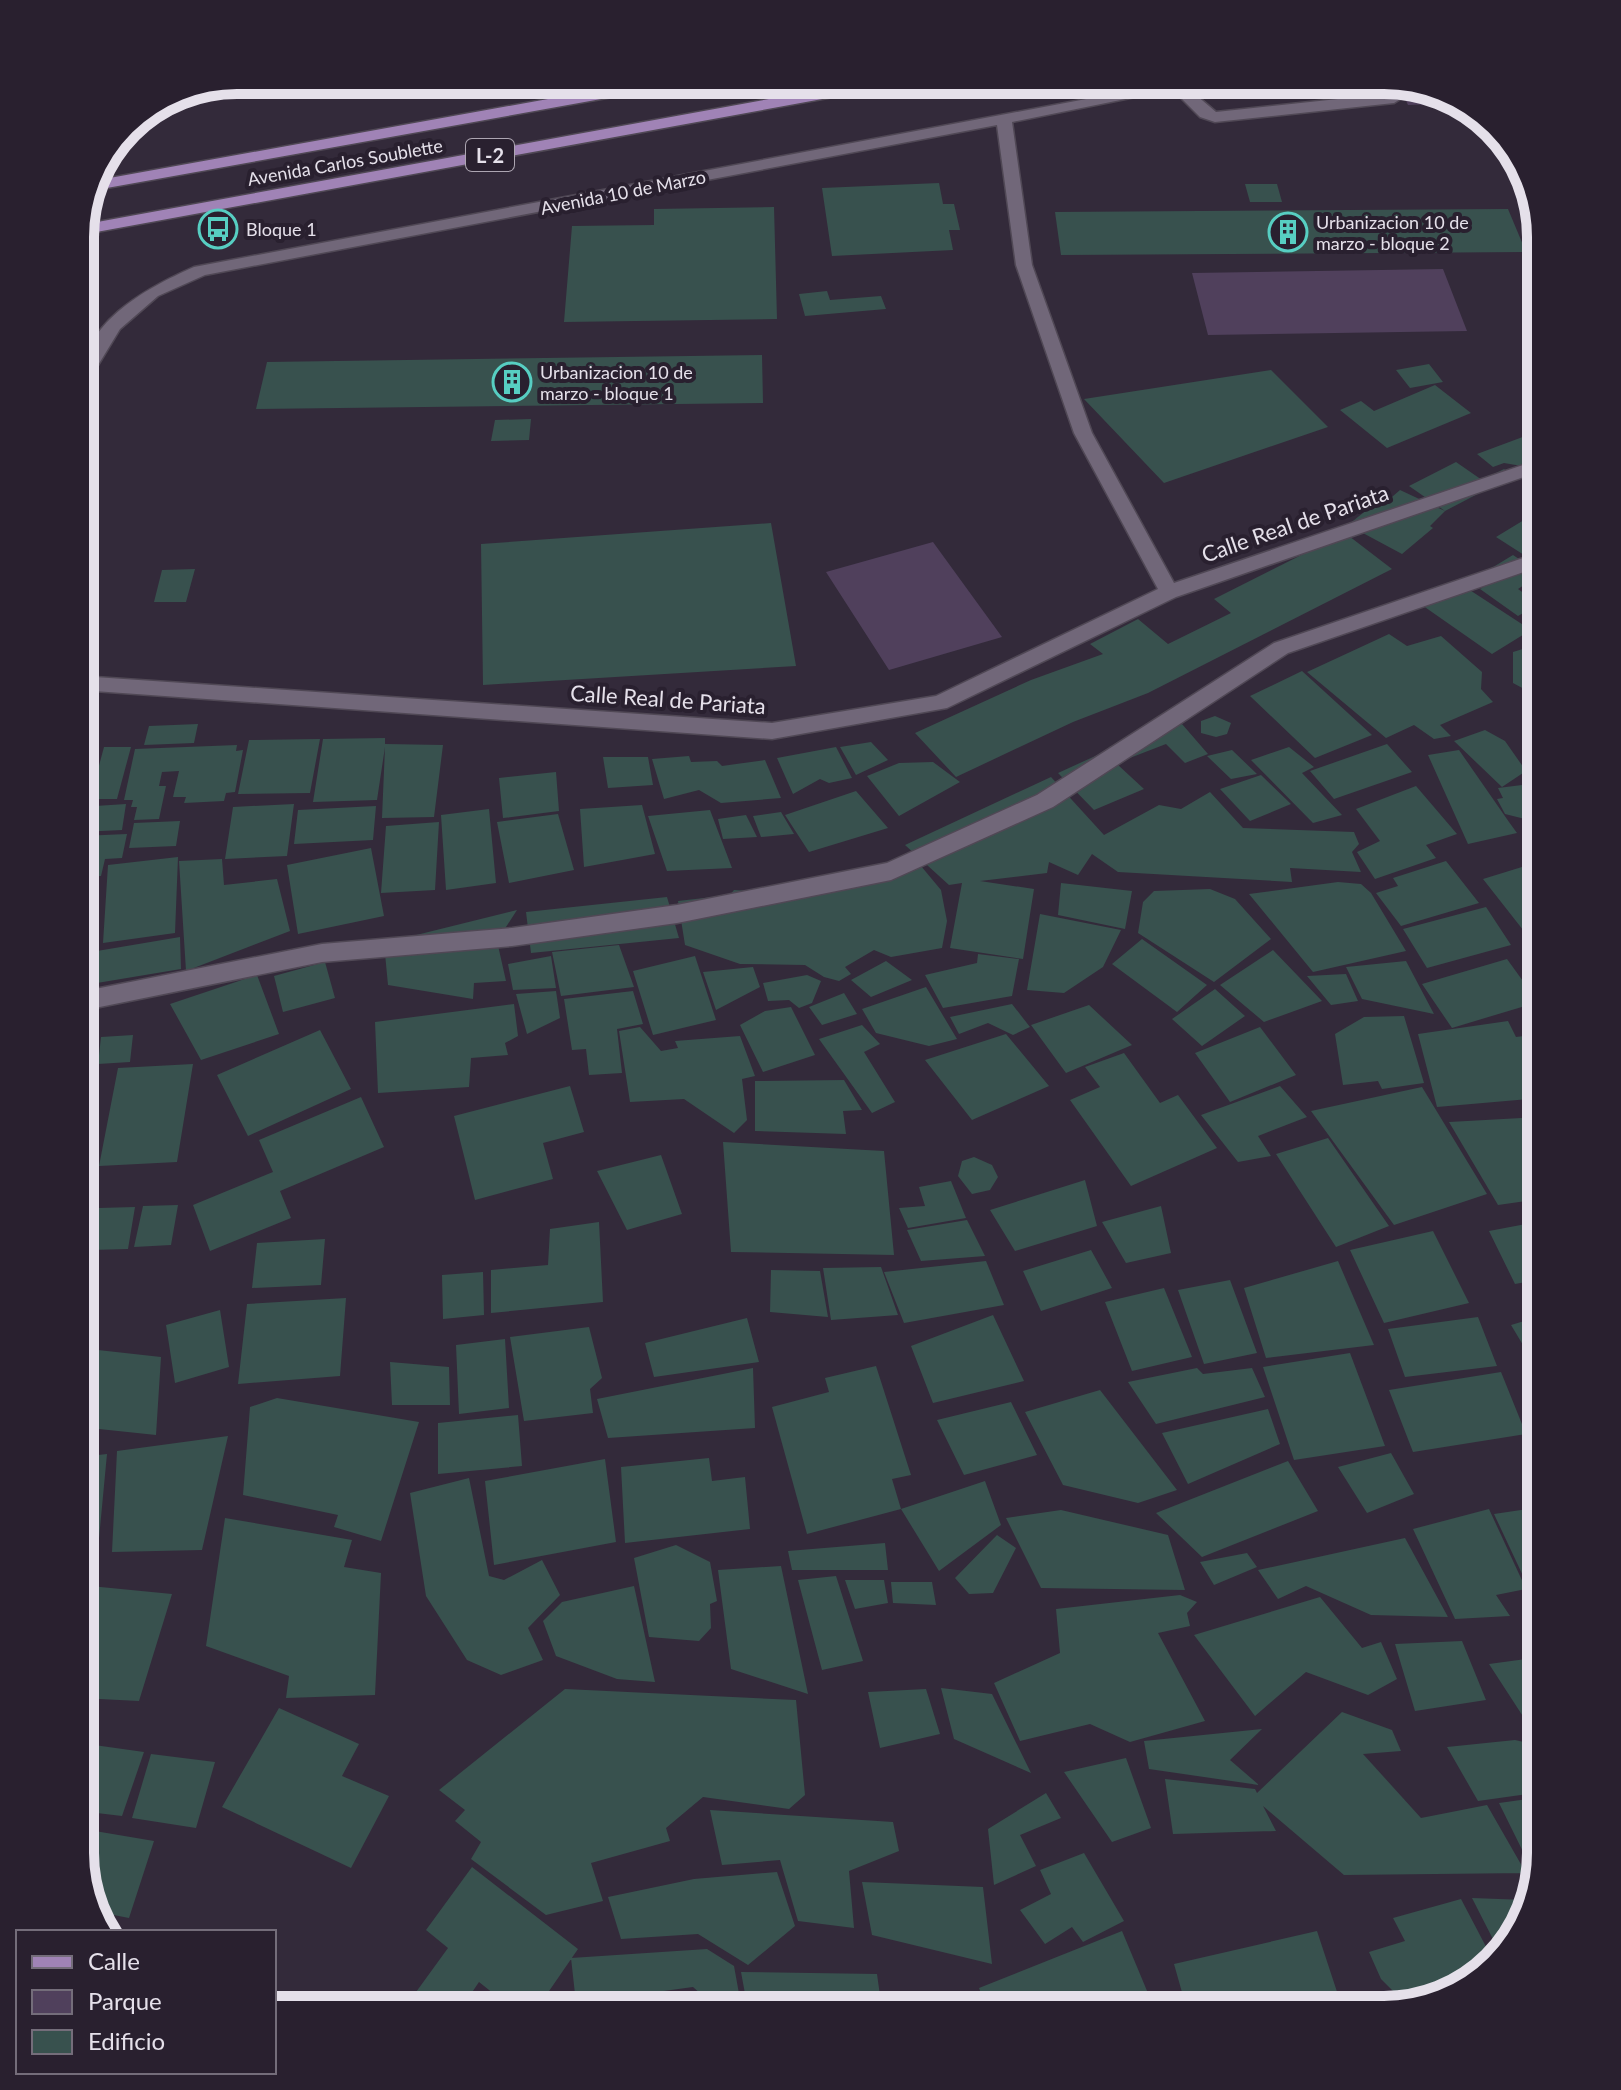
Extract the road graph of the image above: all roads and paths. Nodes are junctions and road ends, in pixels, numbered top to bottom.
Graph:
1 (601, 94) edge
2 (823, 94) edge
3 (1141, 94) edge
4 (1185, 94) edge
5 (1394, 98) dead end
6 (1004, 120) junction
7 (104, 184) edge
8 (94, 227) edge
9 (94, 358) edge
10 (1527, 470) edge
11 (1527, 564) edge
12 (1169, 592) junction
13 (94, 684) edge
14 (94, 999) edge

1 - 7 main road, Avenida Carlos Soublette / L-2
2 - 8 main road, Avenida Carlos Soublette / L-2
3 - 6 street, Avenida 10 de Marzo
4 - 5 street
6 - 9 street, Avenida 10 de Marzo
6 - 12 street
10 - 12 street, Calle Real de Pariata
11 - 14 street
12 - 13 street, Calle Real de Pariata

